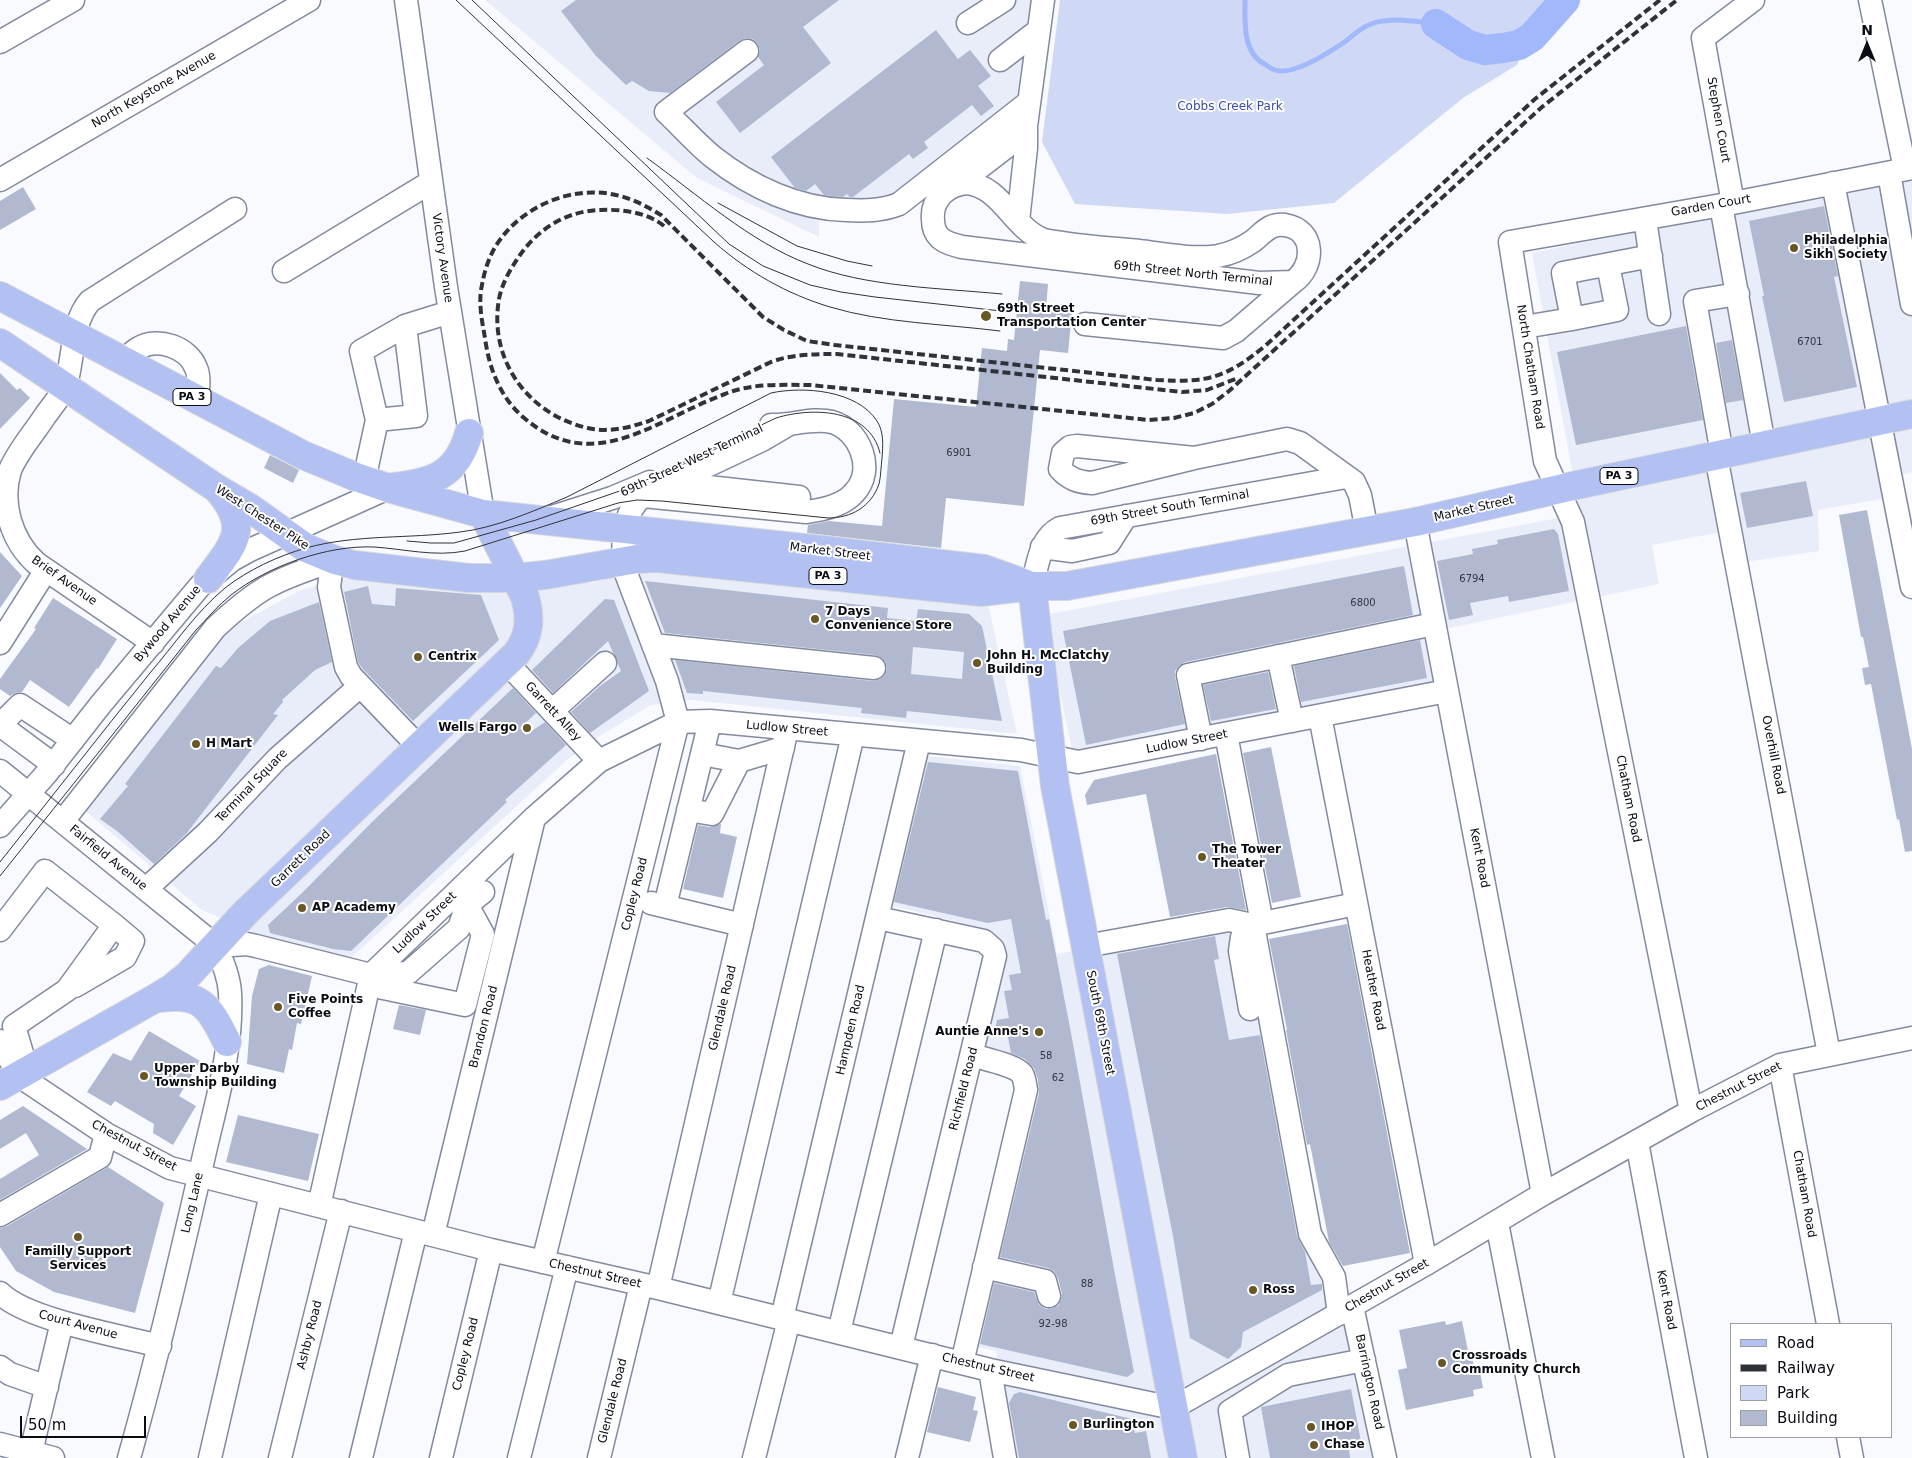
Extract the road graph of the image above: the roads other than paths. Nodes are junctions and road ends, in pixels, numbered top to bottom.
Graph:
1 (73, 0) edge
2 (309, 0) edge
3 (406, 0) edge
4 (1004, 0) edge
5 (1043, 0) edge
6 (1754, 0) edge
7 (1870, 0) edge
8 (968, 23) dead end
9 (1039, 30) junction
10 (0, 42) edge
11 (747, 52) dead end
12 (1000, 60) dead end
13 (1029, 102) junction
14 (1026, 126) junction
15 (1902, 170) edge
16 (0, 180) edge
17 (431, 182) junction
18 (958, 184) junction
19 (1833, 184) junction
20 (1727, 204) junction
21 (235, 209) dead end
22 (1645, 219) junction
23 (1018, 221) junction
24 (1510, 242) joint
25 (1651, 256) junction
26 (1608, 265) junction
27 (284, 271) dead end
28 (1293, 282) junction
29 (1738, 294) junction
30 (0, 296) edge
31 (1912, 304) edge
32 (450, 312) junction
33 (1660, 314) dead end
34 (1572, 319) junction
35 (1085, 324) dead end
36 (405, 326) junction
37 (1524, 327) junction
38 (76, 336) junction
39 (0, 343) edge
40 (124, 361) junction
41 (65, 386) junction
42 (198, 399) junction
43 (1912, 414) edge
44 (377, 420) junction
45 (1880, 421) junction
46 (786, 426) junction
47 (469, 433) junction
48 (1764, 445) junction
49 (1719, 455) junction
50 (1194, 458) junction
51 (1346, 477) junction
52 (376, 484) junction
53 (216, 488) junction
54 (1558, 489) junction
55 (643, 496) junction
56 (483, 514) junction
57 (542, 520) junction
58 (1415, 522) junction
59 (626, 529) junction
60 (1367, 531) junction
61 (286, 534) junction
62 (335, 560) junction
63 (624, 561) junction
64 (46, 570) junction
65 (515, 578) junction
66 (208, 579) junction
67 (1032, 586) junction
68 (1912, 587) edge
69 (1434, 624) junction
70 (153, 643) junction
71 (0, 644) edge
72 (653, 644) junction
73 (1278, 656) junction
74 (507, 663) junction
75 (605, 663) dead end
76 (874, 668) dead end
77 (360, 686) junction
78 (1447, 691) junction
79 (552, 711) junction
80 (1320, 716) junction
81 (678, 722) junction
82 (710, 722) junction
83 (1292, 722) junction
84 (0, 725) edge
85 (1226, 734) junction
86 (853, 735) junction
87 (785, 738) junction
88 (1201, 739) junction
89 (73, 740) junction
90 (918, 741) junction
91 (419, 747) junction
92 (702, 754) junction
93 (1052, 757) junction
94 (599, 760) junction
95 (739, 761) junction
96 (54, 765) junction
97 (0, 771) edge
98 (29, 793) junction
99 (688, 810) junction
100 (534, 818) junction
101 (63, 821) junction
102 (0, 826) edge
103 (146, 889) junction
104 (470, 892) junction
105 (634, 900) junction
106 (1356, 904) junction
107 (665, 906) junction
108 (878, 918) junction
109 (1258, 924) junction
110 (742, 925) junction
111 (0, 930) edge
112 (936, 930) junction
113 (216, 946) junction
114 (1086, 946) junction
115 (370, 980) junction
116 (154, 999) junction
117 (1250, 1009) dead end
118 (1912, 1039) edge
119 (0, 1042) edge
120 (227, 1042) junction
121 (1829, 1054) junction
122 (972, 1055) junction
123 (1780, 1065) junction
124 (15, 1077) edge
125 (1692, 1111) junction
126 (106, 1134) junction
127 (1637, 1142) junction
128 (199, 1177) junction
129 (271, 1194) junction
130 (1543, 1194) junction
131 (319, 1206) junction
132 (341, 1211) junction
133 (0, 1215) edge
134 (1496, 1223) junction
135 (425, 1233) junction
136 (491, 1250) junction
137 (543, 1262) junction
138 (1426, 1264) junction
139 (566, 1267) junction
140 (984, 1267) junction
141 (650, 1286) junction
142 (0, 1293) edge
143 (1049, 1296) dead end
144 (719, 1303) junction
145 (1346, 1310) junction
146 (785, 1319) junction
147 (62, 1322) junction
148 (1828, 1323) edge
149 (839, 1332) junction
150 (160, 1346) junction
151 (902, 1347) junction
152 (932, 1355) junction
153 (1364, 1360) junction
154 (962, 1363) junction
155 (0, 1367) edge
156 (990, 1370) junction
157 (47, 1387) junction
158 (1173, 1408) junction
159 (1848, 1438) edge
160 (0, 1446) edge
161 (42, 1455) edge
162 (129, 1458) edge
163 (210, 1458) edge
164 (280, 1458) edge
165 (361, 1458) edge
166 (441, 1458) edge
167 (519, 1458) edge
168 (598, 1458) edge
169 (754, 1458) edge
170 (906, 1458) edge
171 (1005, 1458) edge
172 (1183, 1458) edge
173 (1238, 1458) edge
174 (1385, 1458) edge
175 (1543, 1458) edge
176 (1696, 1458) edge
177 (1852, 1458) edge

1 - 10 street
2 - 16 street, North Keystone Avenue
3 - 17 street, Victory Avenue
4 - 8 street
5 - 9 street
6 - 20 street, Stephen Court
7 - 15 street
9 - 12 street
9 - 13 street
11 - 13 street
13 - 14 street
14 - 18 street
14 - 23 street
15 - 19 street, Garden Court
15 - 31 street
17 - 27 street
17 - 32 street, Victory Avenue
18 - 23 street, 69th Street North Terminal
18 - 28 street, 69th Street North Terminal
19 - 20 street, Garden Court
19 - 45 street
20 - 22 street, Garden Court
20 - 29 street, Stephen Court
21 - 38 street, Brief Avenue
22 - 24 street, Garden Court
22 - 25 street
23 - 28 street, 69th Street North Terminal
24 - 37 street, North Chatham Road
25 - 26 street
25 - 33 street
26 - 34 street
26 - 34 street
28 - 35 street
29 - 48 street, Stephen Court
29 - 49 street, Overhill Road
30 - 38 main road, PA 3
32 - 36 street
32 - 47 street, Victory Avenue
34 - 37 street
36 - 44 street
36 - 44 street
37 - 54 street, North Chatham Road
38 - 40 main road, PA 3
38 - 41 street, Brief Avenue
39 - 41 main road, West Chester Pike / PA 3
40 - 42 main road, PA 3
40 - 42 street
41 - 53 main road, West Chester Pike / PA 3
41 - 64 street, Brief Avenue
42 - 52 main road, PA 3
43 - 45 main road, Market Street / PA 3
44 - 52 street
45 - 48 main road, Market Street / PA 3
45 - 68 street
46 - 55 street, 69th Street West Terminal
46 - 55 street, 69th Street West Terminal
46 - 57 street, 69th Street West Terminal
47 - 52 main road
47 - 56 street, Victory Avenue
48 - 49 main road, Market Street / PA 3
49 - 54 main road, Market Street / PA 3
49 - 121 street, Overhill Road
50 - 50 street
50 - 51 street
51 - 60 street
51 - 67 street, 69th Street South Terminal
52 - 56 main road, PA 3
52 - 61 street, Bywood Avenue
53 - 61 main road, West Chester Pike / PA 3
53 - 66 main road
54 - 58 main road, Market Street / PA 3
54 - 125 street, Chatham Road
55 - 59 street, 69th Street West Terminal
56 - 57 main road, PA 3
56 - 65 main road, Garrett Road
57 - 59 main road, PA 3
58 - 60 main road, Market Street / PA 3
58 - 69 street, Kent Road
59 - 63 street, Copley Road
59 - 67 main road, Market Street / PA 3
60 - 67 main road, Market Street / PA 3
61 - 62 main road, West Chester Pike / PA 3
61 - 66 street, Bywood Avenue
62 - 65 main road, West Chester Pike / PA 3
62 - 77 street
62 - 101 street
63 - 65 main road, West Chester Pike / PA 3
63 - 67 main road, Market Street / PA 3
63 - 72 street, Copley Road
64 - 70 street, Brief Avenue
64 - 71 street
65 - 74 main road, Garrett Road
66 - 70 street, Bywood Avenue
67 - 93 main road, South 69th Street
69 - 73 street
69 - 78 street, Kent Road
70 - 89 street, Bywood Avenue
72 - 76 street
72 - 81 street, Copley Road
73 - 83 street
73 - 88 street
74 - 79 street, Garrett Alley
74 - 91 main road, Garrett Road
75 - 79 street
77 - 91 street
77 - 103 street, Terminal Square
78 - 80 street, Ludlow Street
78 - 130 street, Kent Road
79 - 94 street, Garrett Alley
80 - 83 street, Ludlow Street
80 - 106 street, Heather Road
81 - 82 street, Ludlow Street
81 - 94 street, Ludlow Street
81 - 105 street, Copley Road
82 - 87 street, Ludlow Street
82 - 92 street
83 - 85 street, Ludlow Street
84 - 89 street
84 - 96 street
85 - 88 street, Ludlow Street
85 - 109 street, Barrington Road
86 - 87 street, Ludlow Street
86 - 90 street, Ludlow Street
86 - 144 street
87 - 95 street
87 - 110 street, Glendale Road
88 - 93 street, Ludlow Street
89 - 96 street, Bywood Avenue
90 - 93 street, Ludlow Street
90 - 108 street, Hampden Road
91 - 113 main road, Garrett Road
92 - 95 street
92 - 99 street
93 - 114 main road, South 69th Street
94 - 100 street, Ludlow Street
95 - 99 street
96 - 98 street, Bywood Avenue
97 - 98 street, Fairfield Avenue
98 - 101 street, Fairfield Avenue
98 - 102 street, Bywood Avenue
99 - 107 street
100 - 104 street, Ludlow Street
100 - 135 street, Brandon Road
101 - 103 street, Fairfield Avenue
103 - 113 street, Fairfield Avenue
104 - 115 street, Ludlow Street
104 - 115 street
105 - 107 street
105 - 137 street, Copley Road
106 - 109 street
106 - 138 street, Heather Road
107 - 110 street
108 - 112 street, Richfield Road
108 - 146 street, Hampden Road
109 - 114 street
109 - 117 street
109 - 145 street, Barrington Road
110 - 141 street, Glendale Road
111 - 124 street
112 - 122 street, Richfield Road
112 - 149 street
113 - 115 street
113 - 116 main road, Garrett Road
113 - 120 street, Long Lane
114 - 158 main road, South 69th Street
115 - 131 street
116 - 120 main road
116 - 124 main road, Garrett Road
118 - 121 street, Chestnut Street
119 - 124 street
120 - 128 street, Long Lane
121 - 123 street, Chestnut Street
122 - 140 street
122 - 151 street, Richfield Road
123 - 125 street, Chestnut Street
123 - 148 street, Chatham Road
124 - 126 street, Chestnut Street
125 - 127 street, Chestnut Street
126 - 128 street, Chestnut Street
126 - 133 street
127 - 130 street, Chestnut Street
127 - 176 street, Kent Road
128 - 129 street, Chestnut Street
128 - 150 street, Long Lane
129 - 131 street, Chestnut Street
129 - 163 street
130 - 134 street, Chestnut Street
131 - 132 street, Chestnut Street
132 - 135 street, Chestnut Street
132 - 164 street, Ashby Road
134 - 138 street, Chestnut Street
134 - 175 street
135 - 136 street, Chestnut Street
135 - 165 street, Brandon Road
136 - 137 street, Chestnut Street
136 - 166 street, Copley Road
137 - 139 street, Chestnut Street
138 - 145 street, Chestnut Street
139 - 141 street, Chestnut Street
139 - 167 street
140 - 143 street
140 - 154 street
141 - 144 street, Chestnut Street
141 - 168 street, Glendale Road
142 - 147 street, Court Avenue
144 - 146 street, Chestnut Street
145 - 153 street, Barrington Road
145 - 158 street, Chestnut Street
146 - 149 street, Chestnut Street
146 - 169 street, Hampden Road
147 - 150 street, Court Avenue
147 - 157 street
149 - 151 street, Chestnut Street
150 - 162 street, Long Lane
151 - 152 street, Chestnut Street
152 - 154 street, Chestnut Street
152 - 170 street
153 - 173 street
153 - 174 street, Barrington Road
154 - 156 street, Chestnut Street
155 - 157 street
156 - 158 street, Chestnut Street
156 - 171 street
157 - 161 street
158 - 172 main road, South 69th Street
159 - 177 street
160 - 161 street

